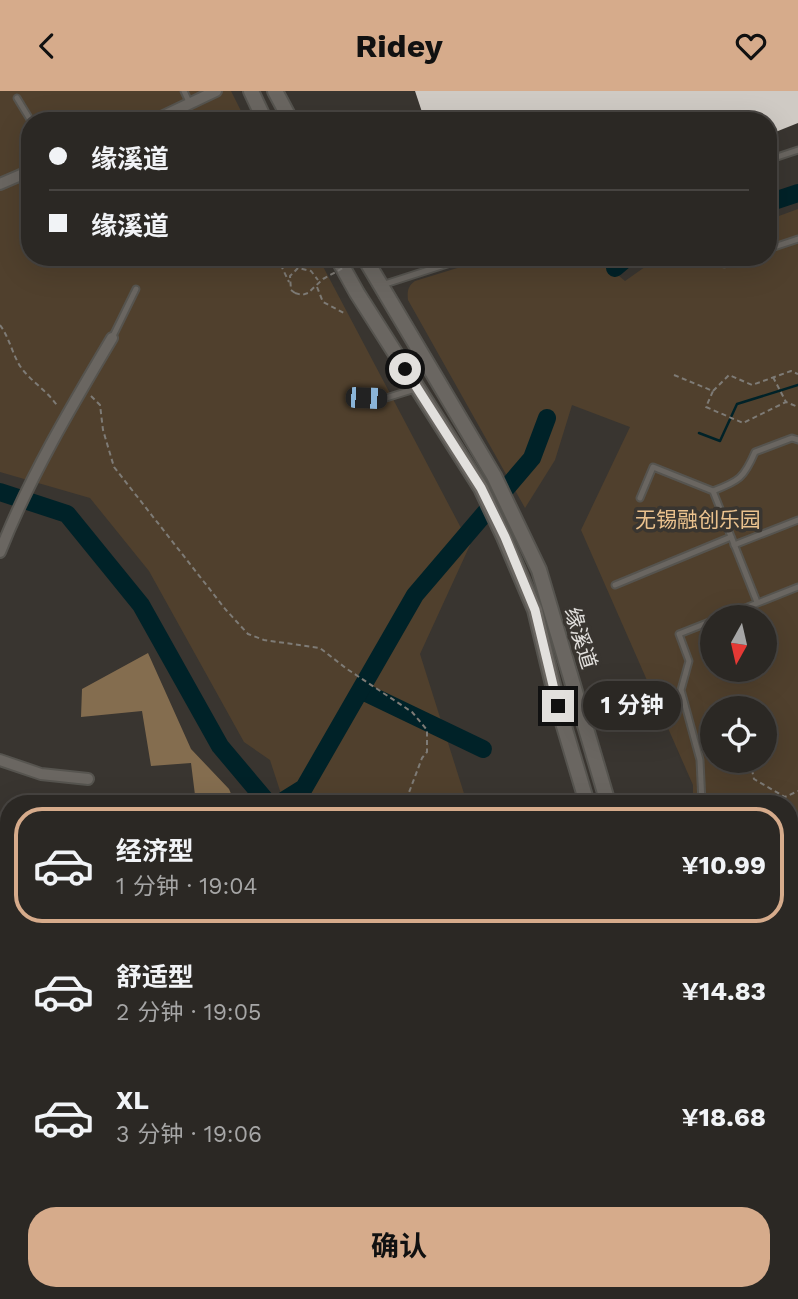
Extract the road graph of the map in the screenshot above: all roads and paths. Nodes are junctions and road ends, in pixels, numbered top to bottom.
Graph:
1 (184, 91) edge
2 (216, 91) edge
3 (251, 91) edge
4 (275, 91) edge
5 (17, 98) dead end
6 (190, 104) junction
7 (26, 112) edge
8 (174, 112) edge
9 (261, 112) edge
10 (286, 112) edge
11 (798, 151) edge
12 (777, 157) edge
13 (21, 175) edge
14 (0, 184) edge
15 (798, 239) edge
16 (777, 246) edge
17 (281, 266) edge
18 (342, 266) edge
19 (347, 266) edge
20 (368, 266) edge
21 (441, 266) edge
22 (318, 280) dead end
23 (289, 283) junction
24 (317, 286) junction
25 (379, 286) junction
26 (136, 289) dead end
27 (344, 313) dead end
28 (0, 325) edge
29 (112, 338) joint
30 (798, 374) edge
31 (674, 375) dead end
32 (773, 376) junction
33 (83, 387) junction
34 (418, 388) junction
35 (713, 391) junction
36 (366, 398) dead end
37 (786, 402) junction
38 (798, 407) edge
39 (65, 421) junction
40 (798, 440) edge
41 (713, 491) junction
42 (640, 498) dead end
43 (798, 520) edge
44 (731, 537) junction
45 (734, 545) junction
46 (0, 552) edge
47 (615, 586) dead end
48 (798, 587) edge
49 (757, 603) junction
50 (752, 605) edge
51 (700, 626) edge
52 (0, 760) edge
53 (753, 773) edge
54 (89, 779) dead end
55 (408, 795) edge
56 (585, 795) edge
57 (606, 795) edge
58 (702, 795) edge
59 (782, 795) edge

1 - 6 lane
2 - 6 street
3 - 9 main road
4 - 10 main road
5 - 7 lane
6 - 8 street
11 - 12 lane
13 - 14 street
15 - 16 lane
17 - 23 path
18 - 34 main road
19 - 24 path, bridge
20 - 25 main road
21 - 25 lane
22 - 23 path
23 - 24 path, bridge
24 - 27 path
25 - 57 main road, 缘溪道
26 - 29 lane
28 - 39 path
29 - 33 street
30 - 32 path
31 - 35 path
32 - 35 path
32 - 37 path
33 - 39 street
33 - 55 path
34 - 36 lane
34 - 56 main road, 缘溪道
35 - 37 path
37 - 38 path
39 - 46 street
40 - 41 lane
41 - 42 lane
41 - 44 lane
43 - 45 lane
44 - 45 lane
44 - 47 lane
45 - 49 lane
48 - 49 lane
49 - 50 lane
51 - 58 lane
52 - 54 street
53 - 59 path

